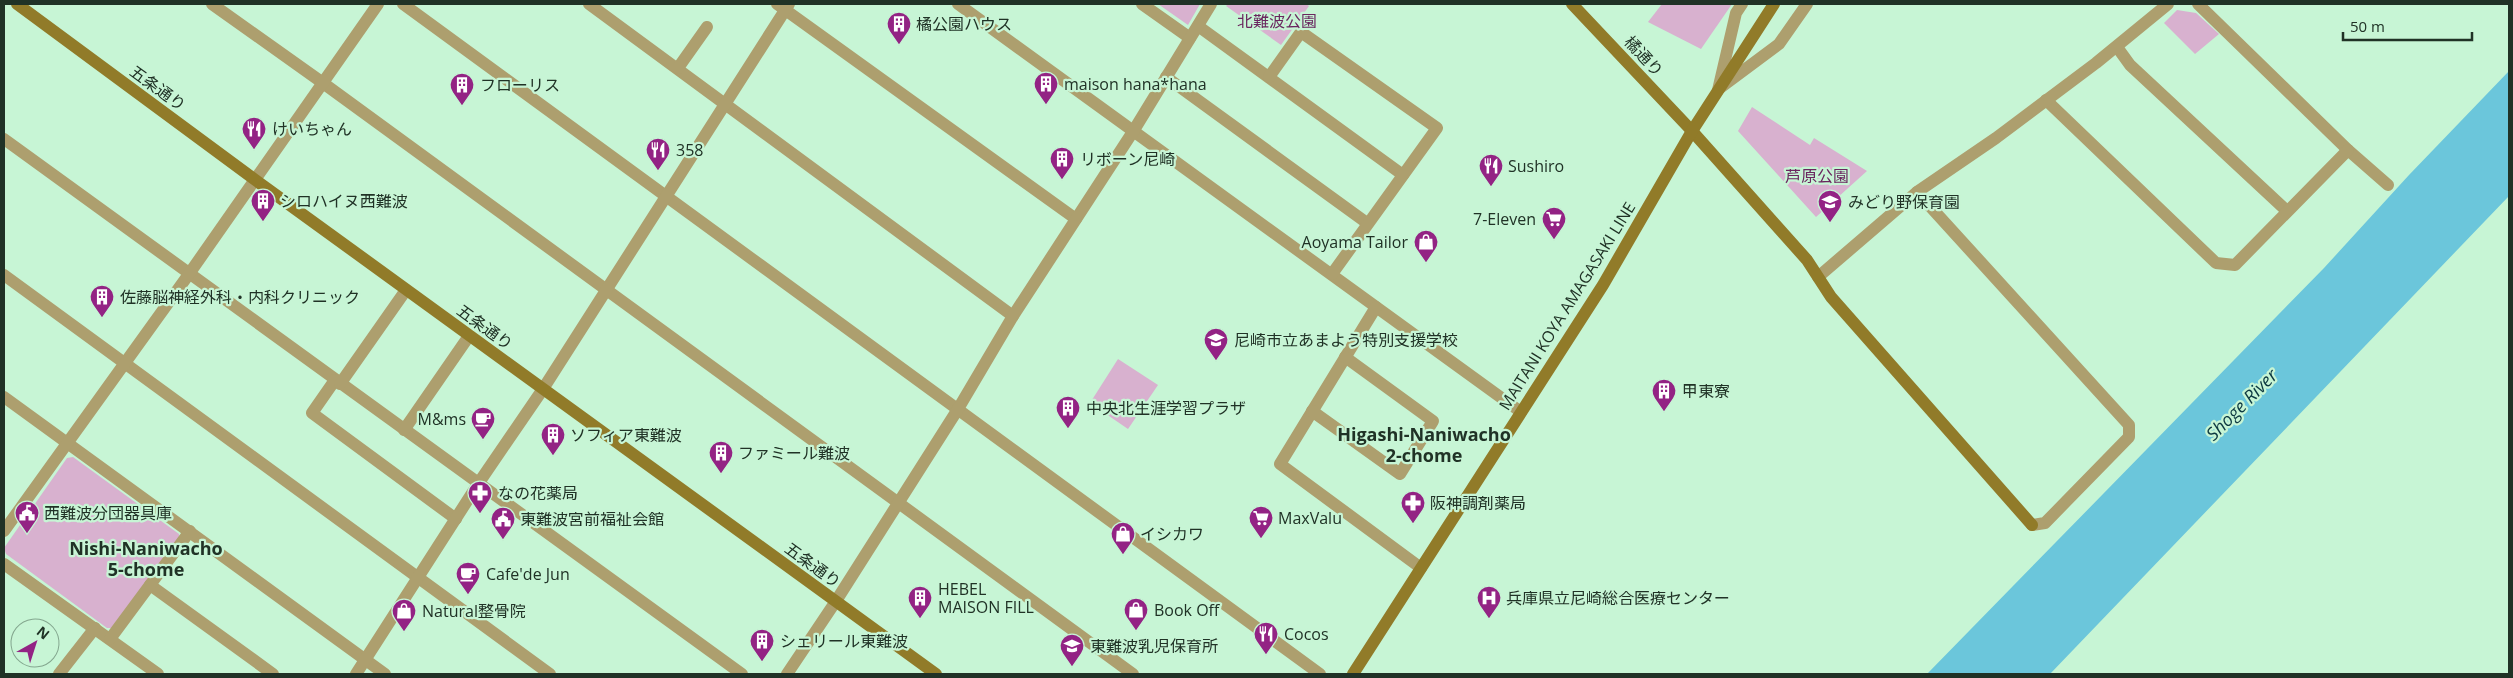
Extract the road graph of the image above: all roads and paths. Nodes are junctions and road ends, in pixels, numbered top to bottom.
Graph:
1 (17, 4) edge
2 (212, 4) edge
3 (378, 4) edge
4 (403, 4) edge
5 (589, 4) edge
6 (958, 4) edge
7 (1142, 4) edge
8 (1211, 4) edge
9 (1572, 4) edge
10 (1742, 4) edge
11 (1774, 4) edge
12 (1807, 4) edge
13 (2168, 4) edge
14 (2198, 4) edge
15 (784, 6) edge
16 (1198, 26) junction
17 (707, 27) dead end
18 (1190, 38) junction
19 (2117, 47) junction
20 (678, 68) junction
21 (1166, 77) junction
22 (1269, 77) junction
23 (323, 83) junction
24 (1718, 90) junction
25 (2046, 100) junction
26 (724, 102) junction
27 (1134, 130) junction
28 (1692, 131) junction
29 (4, 138) edge
30 (2348, 150) junction
31 (1403, 175) junction
32 (254, 180) junction
33 (2388, 184) dead end
34 (1917, 192) junction
35 (665, 194) junction
36 (2287, 211) junction
37 (1076, 219) junction
38 (1367, 223) junction
39 (189, 274) junction
40 (1332, 274) junction
41 (4, 275) edge
42 (1818, 277) junction
43 (606, 288) junction
44 (406, 290) junction
45 (1376, 307) junction
46 (1013, 316) junction
47 (469, 336) junction
48 (1345, 357) junction
49 (124, 363) junction
50 (338, 382) junction
51 (543, 389) junction
52 (4, 397) edge
53 (958, 409) junction
54 (1312, 412) junction
55 (1520, 412) junction
56 (404, 430) junction
57 (68, 442) junction
58 (478, 484) junction
59 (898, 502) junction
60 (456, 519) junction
61 (4, 531) edge
62 (190, 532) junction
63 (4, 564) edge
64 (1421, 568) junction
65 (418, 578) junction
66 (150, 585) junction
67 (836, 601) junction
68 (95, 628) junction
69 (110, 639) junction
70 (365, 660) junction
71 (59, 674) edge
72 (158, 674) edge
73 (273, 674) edge
74 (356, 674) edge
75 (385, 674) edge
76 (550, 674) edge
77 (742, 674) edge
78 (787, 674) edge
79 (936, 674) edge
80 (1133, 674) edge
81 (1320, 674) edge
82 (1353, 674) edge

1 - 32 street, 五条通り
2 - 23 street
3 - 23 street
4 - 35 street
5 - 20 street
6 - 27 street
7 - 18 street
8 - 16 street
9 - 28 street, 橘通り
10 - 24 street
11 - 24 street, MAITANI KOYA AMAGASAKI LINE
12 - 24 street
13 - 19 street
14 - 30 street
15 - 26 street
15 - 37 street
16 - 18 street
16 - 22 street
17 - 20 street
18 - 21 street
19 - 25 street
19 - 36 street
20 - 26 street
21 - 27 street
21 - 38 street
22 - 31 street
22 - 31 street
23 - 32 street
23 - 43 street
24 - 28 street, MAITANI KOYA AMAGASAKI LINE
25 - 34 street
25 - 36 street
26 - 35 street
26 - 46 street
27 - 37 street
27 - 40 street
28 - 42 street, 橘通り
28 - 55 street, MAITANI KOYA AMAGASAKI LINE
29 - 39 street
30 - 33 street
30 - 36 street
31 - 38 street
32 - 39 street
32 - 44 street, 五条通り
34 - 42 street
34 - 42 street, 橘通り
35 - 43 street
35 - 53 street
37 - 46 street
38 - 40 street
39 - 49 street
39 - 50 street
40 - 45 street
41 - 49 street
43 - 51 street
43 - 59 street
44 - 47 street, 五条通り
44 - 50 street
45 - 48 street
45 - 55 street
46 - 53 street
47 - 51 street, 五条通り
47 - 56 street
48 - 54 street
48 - 54 street
49 - 57 street
49 - 65 street
50 - 56 street
50 - 60 street
51 - 58 street
51 - 67 street, 五条通り
52 - 57 street
53 - 59 street
53 - 81 street
54 - 64 street
55 - 64 street, MAITANI KOYA AMAGASAKI LINE
56 - 58 street
57 - 61 street
57 - 62 street
58 - 60 street
58 - 77 street
59 - 67 street
59 - 80 street
60 - 65 street
62 - 66 street
62 - 70 street
63 - 68 street
64 - 82 street, MAITANI KOYA AMAGASAKI LINE
65 - 70 street
65 - 76 street
66 - 69 street
66 - 73 street
67 - 78 street
67 - 79 street, 五条通り
68 - 69 street
68 - 71 street
69 - 72 street
70 - 74 street
70 - 75 street

